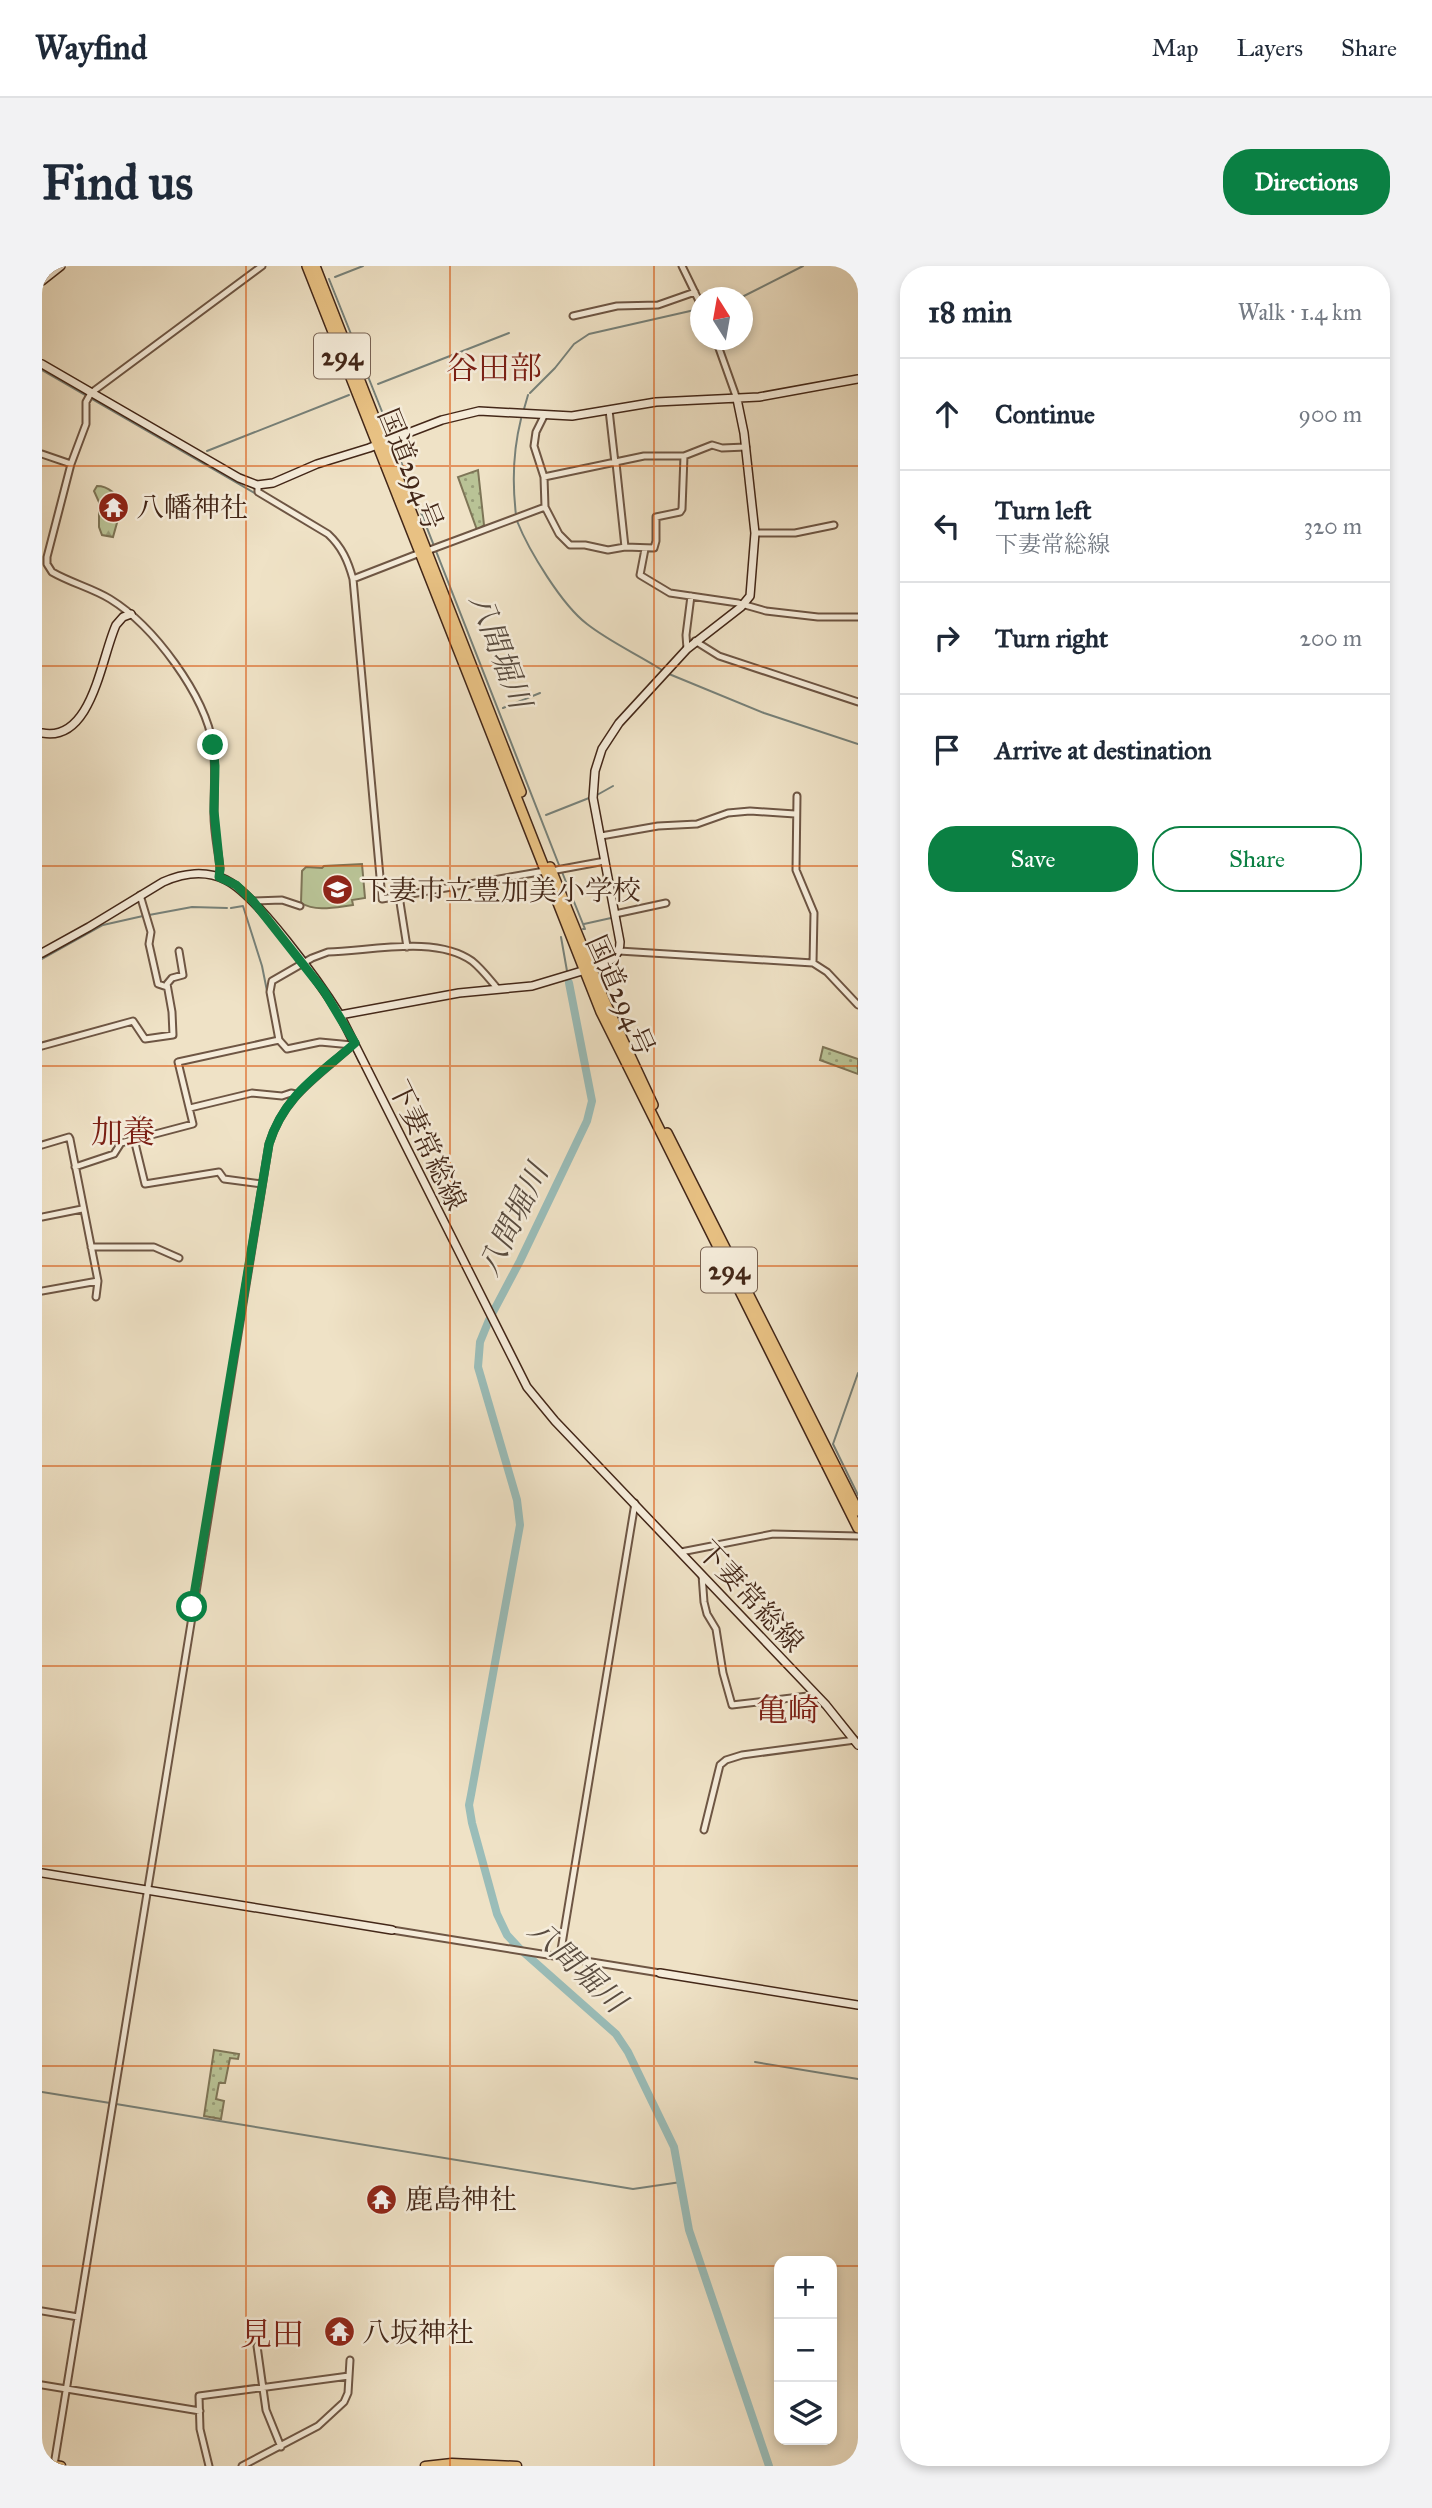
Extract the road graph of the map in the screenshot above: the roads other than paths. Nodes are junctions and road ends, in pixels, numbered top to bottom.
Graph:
1 (61, 266) edge
2 (262, 266) edge
3 (307, 266) edge
4 (315, 266) edge
5 (682, 266) edge
6 (42, 281) edge
7 (692, 287) edge
8 (690, 293) edge
9 (573, 316) dead end
10 (720, 350) edge
11 (42, 364) edge
12 (858, 379) edge
13 (90, 395) junction
14 (737, 399) junction
15 (609, 410) junction
16 (544, 416) junction
17 (381, 444) junction
18 (746, 447) junction
19 (42, 454) edge
20 (684, 456) junction
21 (615, 463) junction
22 (71, 464) junction
23 (544, 477) junction
24 (258, 485) junction
25 (545, 508) junction
26 (834, 525) dead end
27 (755, 533) junction
28 (625, 547) junction
29 (645, 549) junction
30 (429, 550) junction
31 (45, 554) edge
32 (353, 579) junction
33 (691, 596) junction
34 (744, 604) junction
35 (131, 614) junction
36 (858, 617) edge
37 (695, 641) junction
38 (687, 649) junction
39 (858, 702) edge
40 (42, 733) edge
41 (797, 796) dead end
42 (795, 814) junction
43 (601, 836) junction
44 (606, 861) junction
45 (548, 871) junction
46 (219, 877) junction
47 (140, 895) junction
48 (399, 896) junction
49 (253, 901) junction
50 (666, 903) dead end
51 (300, 906) dead end
52 (615, 914) junction
53 (407, 947) junction
54 (179, 951) dead end
55 (619, 951) junction
56 (42, 953) edge
57 (813, 963) junction
58 (303, 964) junction
59 (587, 969) junction
60 (167, 987) junction
61 (498, 989) junction
62 (858, 1004) edge
63 (340, 1015) junction
64 (279, 1041) junction
65 (353, 1044) junction
66 (42, 1046) edge
67 (296, 1094) junction
68 (190, 1108) junction
69 (143, 1119) dead end
70 (150, 1135) junction
71 (134, 1139) junction
72 (42, 1144) edge
73 (75, 1167) junction
74 (262, 1184) junction
75 (82, 1209) junction
76 (42, 1217) edge
77 (91, 1247) junction
78 (179, 1258) dead end
79 (98, 1281) junction
80 (42, 1290) edge
81 (96, 1297) dead end
82 (635, 1503) junction
83 (858, 1511) edge
84 (858, 1528) edge
85 (858, 1536) edge
86 (681, 1552) junction
87 (702, 1575) junction
88 (816, 1695) junction
89 (857, 1742) edge
90 (704, 1830) dead end
91 (42, 1873) edge
92 (146, 1890) junction
93 (392, 1930) joint
94 (560, 1956) junction
95 (660, 1973) joint
96 (858, 2005) edge
97 (42, 2311) edge
98 (78, 2317) junction
99 (257, 2346) dead end
100 (350, 2360) dead end
101 (349, 2376) junction
102 (42, 2385) edge
103 (262, 2388) junction
104 (66, 2389) junction
105 (200, 2411) junction
106 (282, 2447) junction
107 (266, 2455) junction
108 (42, 2463) edge
109 (473, 2465) edge
110 (56, 2466) edge
111 (209, 2466) edge
112 (242, 2466) edge
113 (264, 2466) edge
114 (425, 2466) edge
115 (517, 2466) edge

1 - 6 street
2 - 13 street
3 - 17 highway, 国道294号 / 294
4 - 17 highway, 国道294号 / 294
5 - 7 street
8 - 9 street
10 - 14 street
11 - 13 street
12 - 14 street
13 - 22 street
13 - 24 street
14 - 15 street
14 - 18 street
15 - 16 street
15 - 21 street
16 - 17 street
16 - 23 street
17 - 24 street
17 - 30 highway, 国道294号 / 294
18 - 20 street
18 - 27 street
19 - 22 street
20 - 21 street
20 - 29 street
21 - 23 street
21 - 28 street
22 - 31 street
23 - 25 street
24 - 32 street
25 - 28 street
25 - 30 street
26 - 27 street
27 - 34 street
28 - 29 street
29 - 33 street
30 - 32 street
30 - 45 highway, 国道294号 / 294
31 - 35 street
32 - 48 street
33 - 34 street
33 - 38 street
34 - 36 street
34 - 37 street
35 - 40 street
35 - 46 street
37 - 38 street
37 - 39 street
38 - 43 street
41 - 42 street
42 - 43 street
42 - 57 street
43 - 44 street
44 - 45 street
44 - 52 street
45 - 48 street
45 - 59 highway, 国道294号 / 294
46 - 47 street
46 - 49 street, 下妻常総線
47 - 56 street
47 - 60 street
48 - 53 street
49 - 51 street
49 - 58 street, 下妻常総線
50 - 52 street
52 - 55 street
53 - 58 street
53 - 61 street
54 - 60 street
55 - 57 street
55 - 59 street
57 - 62 street
58 - 63 street, 下妻常総線
58 - 64 street
59 - 61 street
59 - 83 highway, 国道294号 / 294
59 - 84 highway, 国道294号 / 294
60 - 66 street
61 - 63 street
63 - 65 street, 下妻常総線
64 - 65 street
64 - 68 street
65 - 67 street
65 - 82 street, 下妻常総線
67 - 68 street
67 - 74 street
68 - 70 street
69 - 70 street
70 - 71 street
71 - 73 street
71 - 74 street
72 - 73 street
73 - 75 street
74 - 92 street
75 - 76 street
75 - 77 street
77 - 78 street
77 - 79 street
79 - 80 street
79 - 81 street
82 - 86 street, 下妻常総線
82 - 94 street
85 - 86 street
86 - 87 street, 下妻常総線
87 - 88 street, 下妻常総線
87 - 88 street
88 - 89 street, 下妻常総線
89 - 90 street
91 - 92 street
92 - 93 street
92 - 98 street
93 - 94 street
94 - 95 street
95 - 96 street
97 - 98 street
98 - 104 street
99 - 103 street
100 - 101 street
101 - 103 street
101 - 106 street
102 - 104 street
103 - 105 street
103 - 106 street
104 - 105 street
104 - 110 street
105 - 111 street
106 - 107 street
107 - 112 street
107 - 113 street
108 - 110 main road
109 - 114 main road
109 - 115 main road

